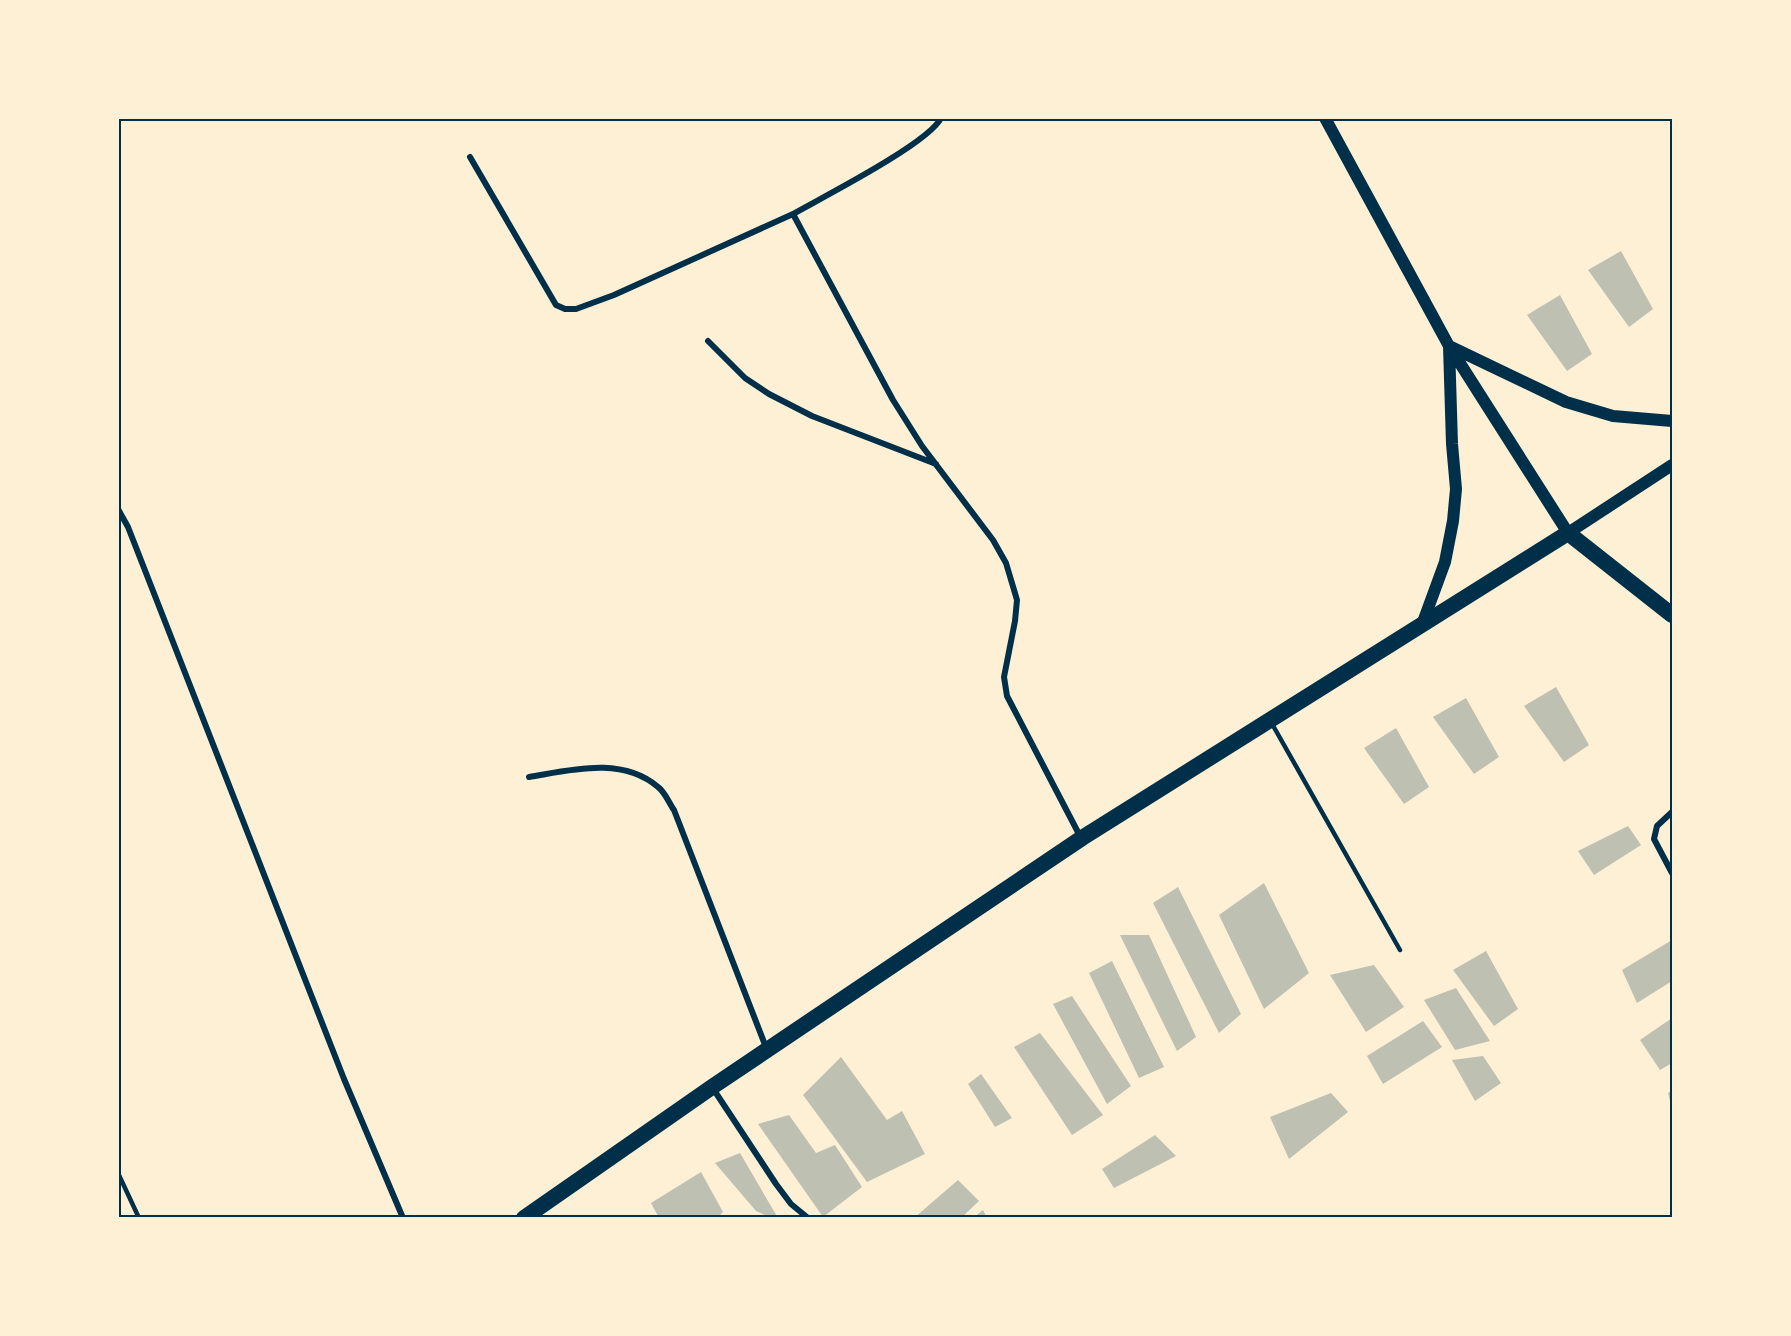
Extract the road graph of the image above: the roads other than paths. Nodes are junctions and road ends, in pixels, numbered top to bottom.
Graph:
1 (941, 118) edge
2 (1325, 118) edge
3 (470, 158) dead end
4 (794, 214) junction
5 (708, 341) dead end
6 (1449, 346) junction
7 (1672, 421) edge
8 (937, 464) junction
9 (1672, 465) edge
10 (118, 508) edge
11 (1568, 533) junction
12 (1672, 615) edge
13 (1423, 622) junction
14 (1270, 720) junction
15 (529, 777) dead end
16 (1672, 812) edge
17 (1082, 838) junction
18 (1672, 873) edge
19 (1400, 950) dead end
20 (767, 1050) junction
21 (712, 1086) junction
22 (118, 1173) edge
23 (139, 1218) edge
24 (403, 1218) edge
25 (524, 1218) edge
26 (808, 1218) edge

1 - 4 street
2 - 6 main road
3 - 4 street
4 - 8 street
5 - 8 street
6 - 7 main road
6 - 11 main road
6 - 13 main road
8 - 17 street
9 - 11 main road
10 - 24 street
11 - 12 highway
11 - 13 highway
13 - 14 highway
14 - 17 highway
14 - 19 lane
15 - 20 street
16 - 18 street
17 - 20 highway
20 - 21 highway
21 - 25 highway
21 - 26 street
22 - 23 lane

